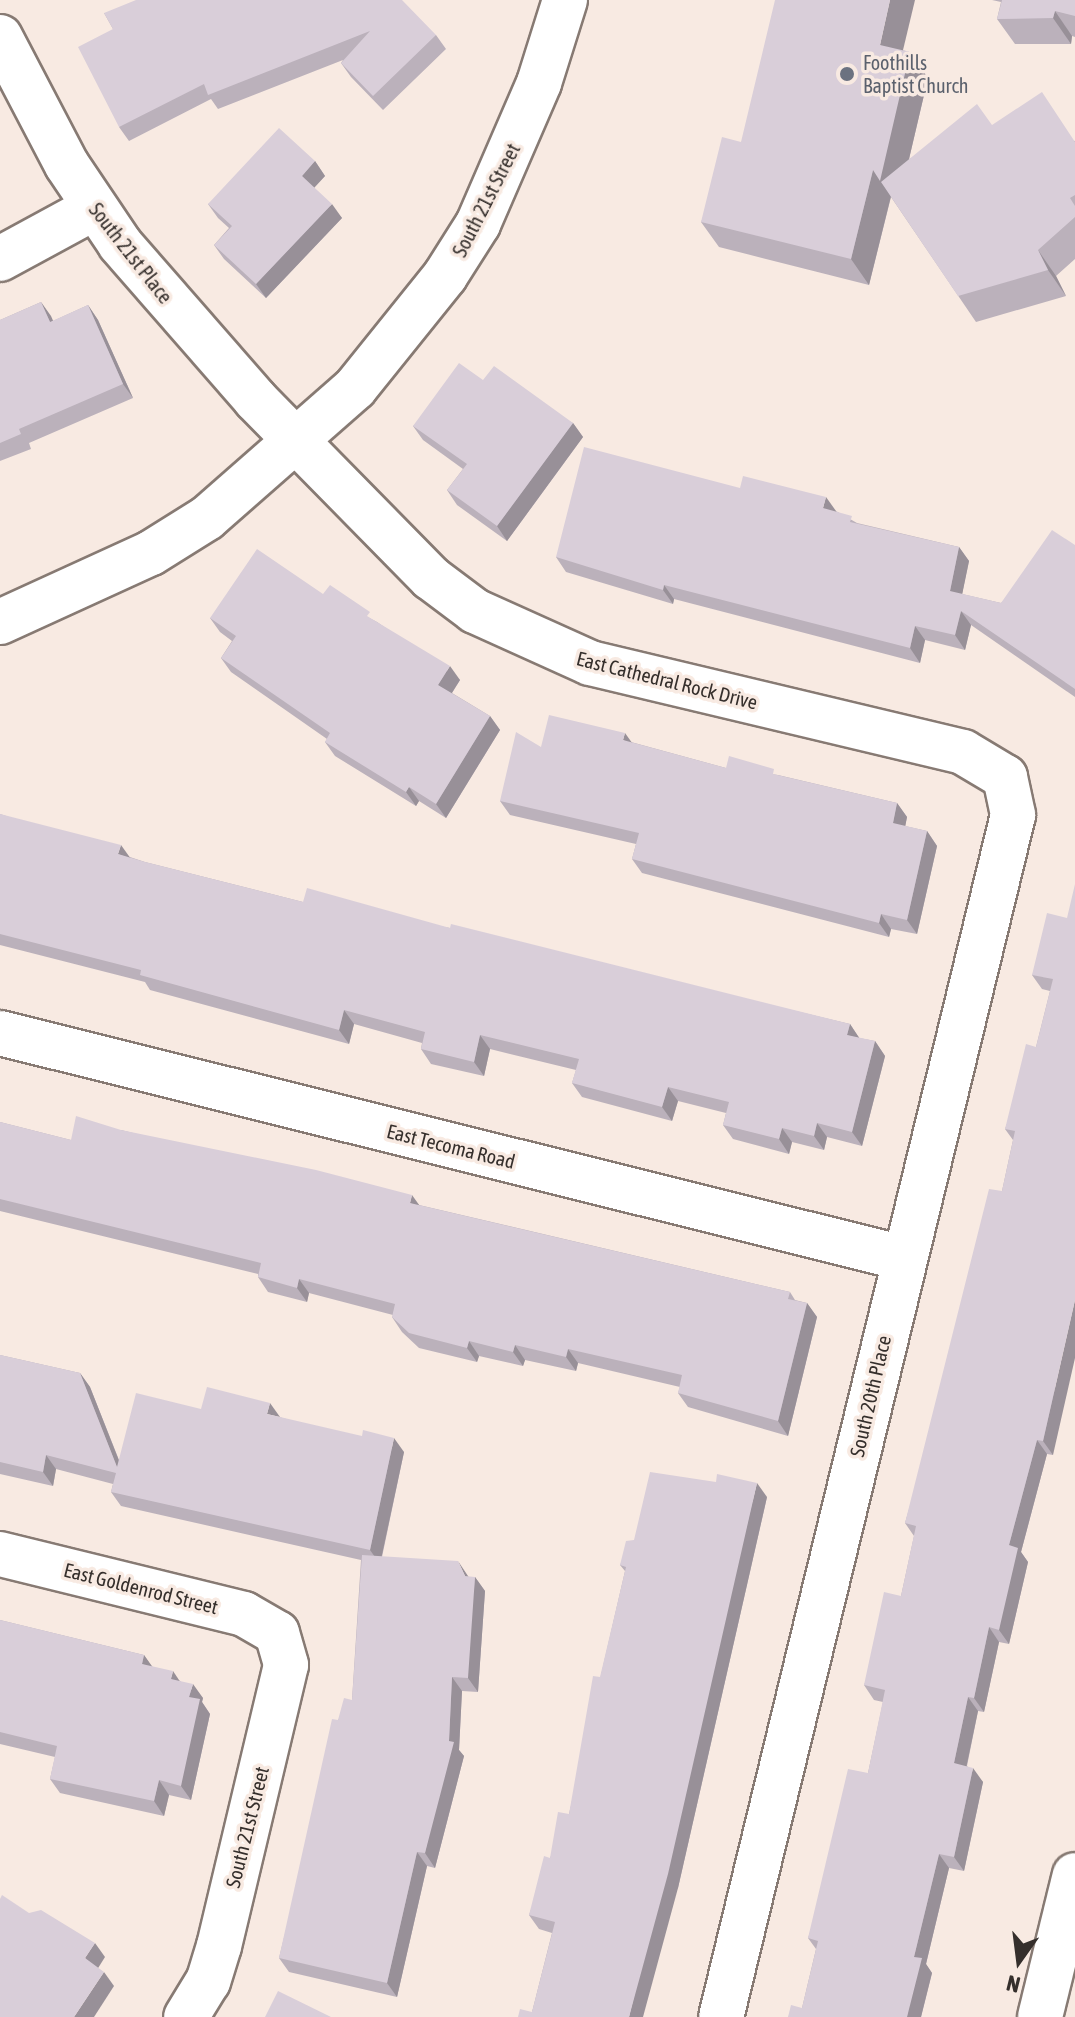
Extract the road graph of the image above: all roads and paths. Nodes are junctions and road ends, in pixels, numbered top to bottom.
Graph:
1 (565, 0) edge
2 (0, 37) edge
3 (94, 208) junction
4 (0, 259) edge
5 (297, 444) junction
6 (0, 622) edge
7 (1005, 777) joint
8 (0, 1033) edge
9 (903, 1258) junction
10 (0, 1554) edge
11 (277, 1633) joint
12 (1075, 1875) edge
13 (186, 2017) edge
14 (721, 2017) edge
15 (1040, 2017) edge

1 - 5 street, South 21st Street
2 - 3 street, South 21st Place
3 - 4 street
3 - 5 street, South 21st Place
5 - 6 street, South 21st Street
5 - 7 street, East Cathedral Rock Drive
7 - 9 street, South 20th Place
8 - 9 street, East Tecoma Road
9 - 14 street, South 20th Place
10 - 11 street, East Goldenrod Street
11 - 13 street, South 21st Street
12 - 15 street

